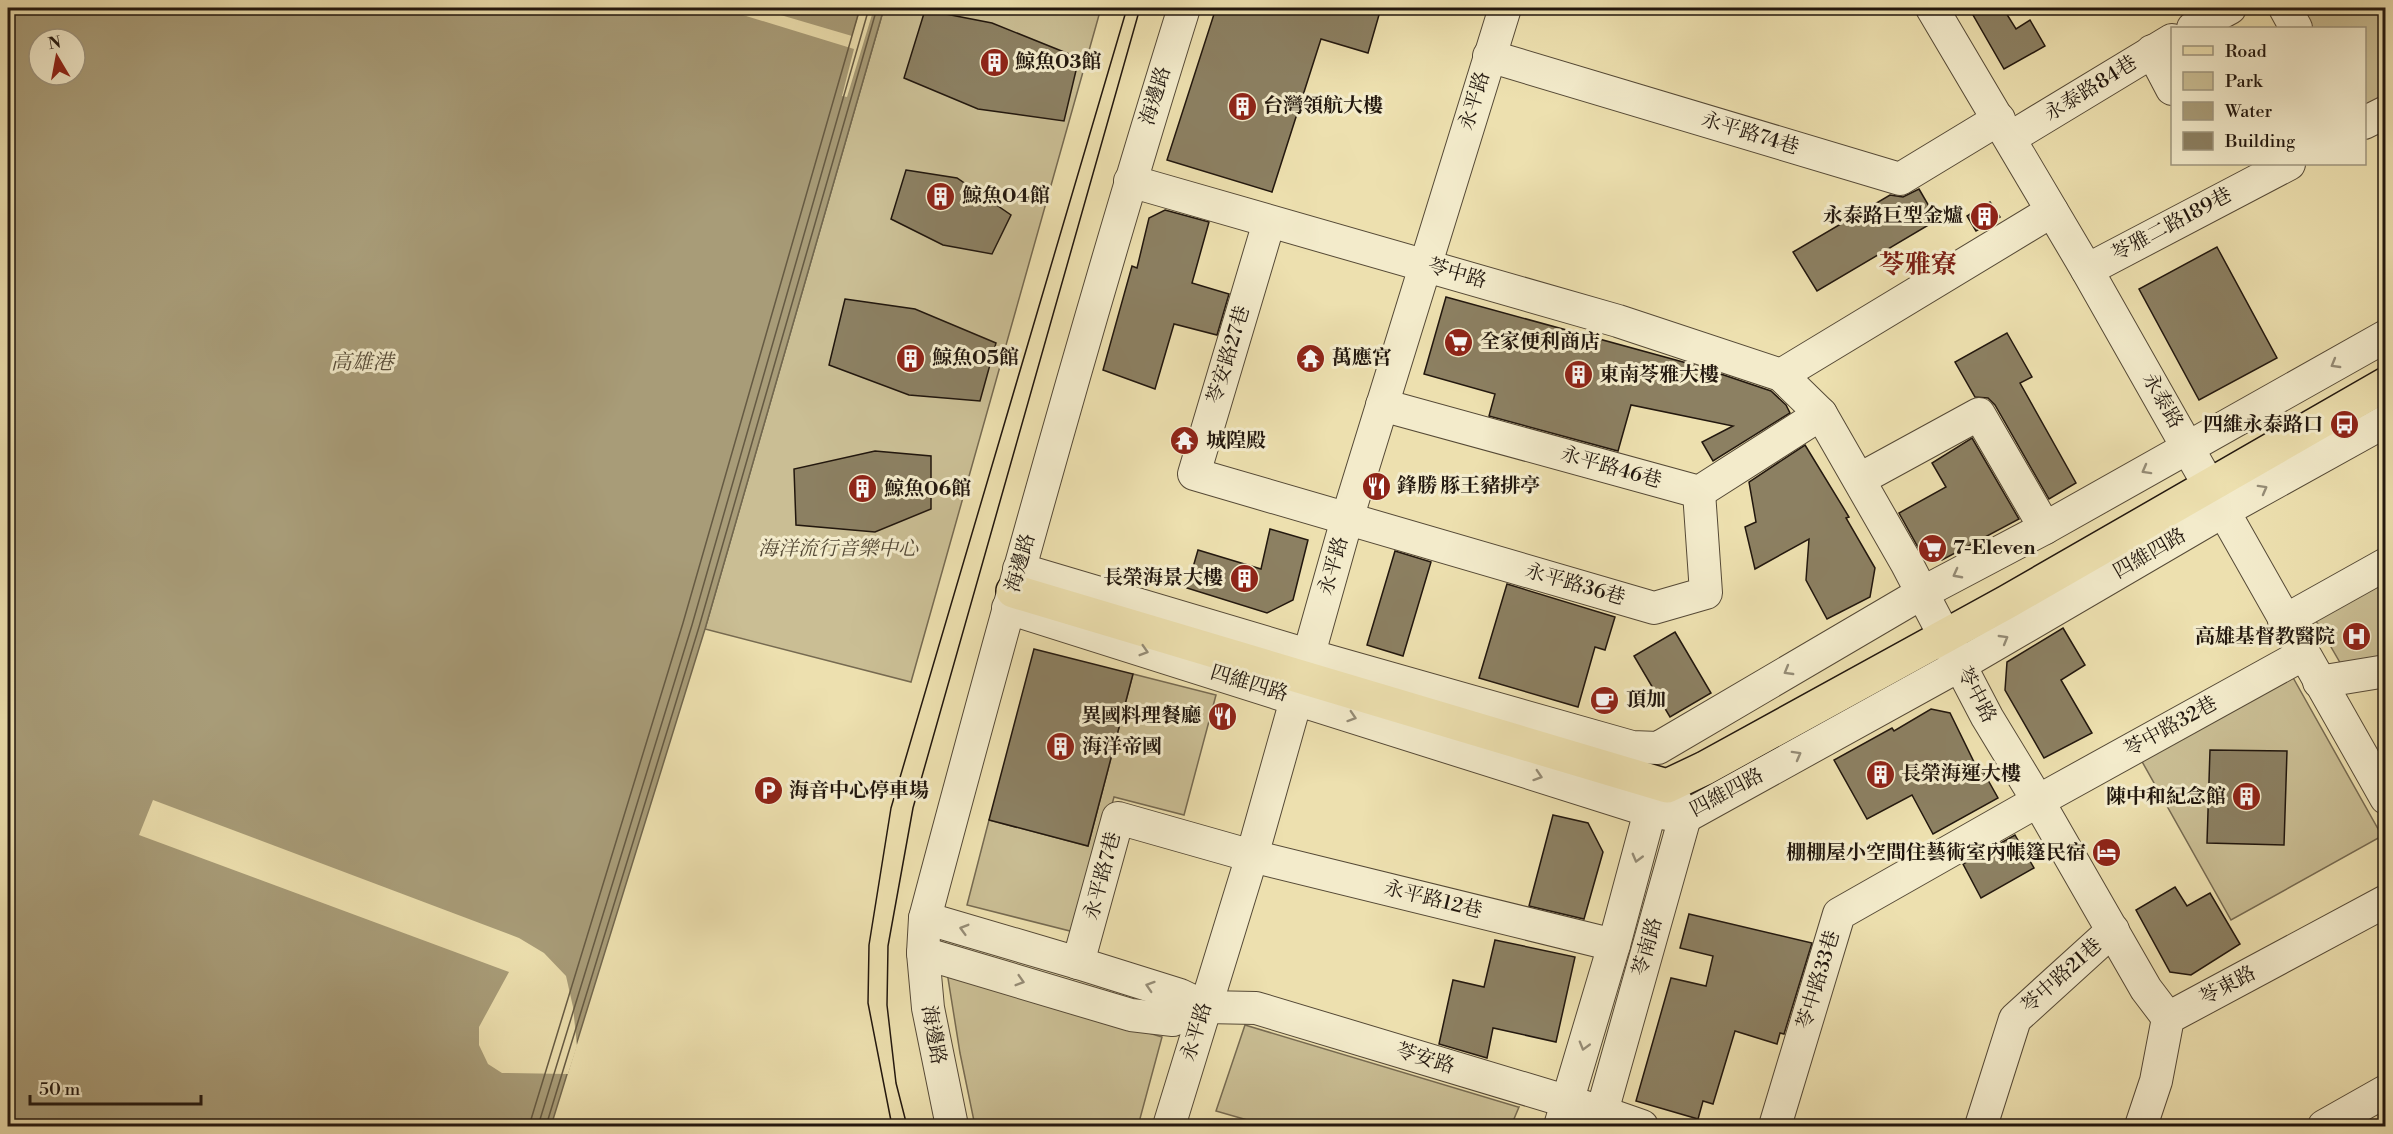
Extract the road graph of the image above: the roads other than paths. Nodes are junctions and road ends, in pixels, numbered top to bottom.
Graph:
1 (1184, 8) edge
2 (1505, 8) edge
3 (1932, 8) edge
4 (2230, 8) edge
5 (2284, 8) edge
6 (2195, 27) edge
7 (2295, 27) edge
8 (2162, 46) edge
9 (1489, 56) junction
10 (2171, 85) edge
11 (2385, 112) edge
12 (2366, 122) edge
13 (2005, 129) junction
14 (2287, 165) edge
15 (1130, 181) junction
16 (2052, 211) junction
17 (1269, 222) junction
18 (1425, 265) junction
19 (2087, 270) junction
20 (2385, 336) edge
21 (1781, 375) junction
22 (2385, 384) edge
23 (1382, 405) junction
24 (1821, 414) junction
25 (2385, 421) edge
26 (2188, 448) junction
27 (1860, 479) junction
28 (1699, 492) junction
29 (2215, 498) junction
30 (1347, 519) junction
31 (2044, 528) junction
32 (2385, 564) edge
33 (1013, 589) junction
34 (1922, 592) junction
35 (2284, 621) junction
36 (1945, 637) junction
37 (2304, 654) junction
38 (1960, 665) junction
39 (2385, 671) edge
40 (1302, 676) junction
41 (2319, 682) junction
42 (1658, 748) junction
43 (1658, 798) junction
44 (2385, 798) edge
45 (2038, 801) junction
46 (1685, 817) junction
47 (1252, 856) junction
48 (2385, 901) edge
49 (925, 918) junction
50 (2113, 930) junction
51 (1614, 945) junction
52 (923, 953) junction
53 (1078, 963) junction
54 (1205, 1007) junction
55 (2168, 1018) junction
56 (2385, 1091) edge
57 (1564, 1114) edge
58 (1600, 1119) edge
59 (952, 1126) edge
60 (1169, 1126) edge
61 (1642, 1126) edge
62 (1775, 1126) edge
63 (1981, 1126) edge
64 (2141, 1126) edge
65 (2324, 1126) edge

1 - 15 street, 海邊路
2 - 9 street, 永平路
3 - 13 street, 永泰路
4 - 6 street
5 - 7 street
8 - 10 street
8 - 13 street, 永泰路84巷
9 - 13 street, 永平路74巷
9 - 18 street, 永平路
11 - 12 street
13 - 16 street, 永泰路
14 - 19 street, 苓雅二路189巷
15 - 17 street, 苓中路
15 - 33 street, 海邊路
16 - 19 street, 永泰路
16 - 21 street
17 - 18 street, 苓中路
17 - 30 street, 苓安路27巷
18 - 21 street, 苓中路
18 - 23 street, 永平路
19 - 26 street, 永泰路
20 -> 26 street
21 - 24 street, 苓中路
22 - 29 main road, 四維四路
23 - 28 street, 永平路46巷
23 - 30 street, 永平路
24 - 27 street, 苓中路
24 - 28 street
29 -> 25 street, 四維四路
26 - 29 street, 永泰路
26 -> 31 street
27 - 31 street
27 - 34 street, 苓中路
28 - 30 street, 永平路36巷
29 - 35 street, 永泰路
29 - 36 main road, 四維四路
38 -> 29 street, 四維四路
30 - 40 street, 永平路
31 -> 34 street
32 - 35 street
33 - 40 main road, 四維四路
33 - 49 street, 海邊路
34 - 36 street, 苓中路
34 -> 42 street
35 - 37 street, 永泰路
36 - 38 street, 苓中路
36 - 43 main road, 四維四路
37 - 41 street, 永泰路
37 - 45 street, 苓中路32巷
38 - 45 street, 苓中路
46 -> 38 street, 四維四路
39 - 41 street
40 - 42 street, 四維四路
40 - 43 main road, 四維四路
40 - 47 street, 永平路
41 - 44 street, 永泰路
42 - 43 street, 苓南路
43 - 46 street, 苓南路
43 -> 51 street, 苓南路
45 - 50 street, 苓中路
45 - 62 street, 苓中路33巷
46 - 58 street, 苓南路
47 - 51 street, 永平路12巷
47 - 53 street, 永平路7巷
47 - 54 street, 永平路
48 - 55 street, 苓東路
49 - 52 street, 海邊路
53 -> 49 street, 苓安路
50 - 55 street, 苓中路
50 - 63 street, 苓中路21巷
51 -> 57 street, 苓南路
52 -> 54 street, 苓安路
52 - 59 street, 海邊路
54 -> 53 street, 苓安路
54 - 57 street, 苓安路
54 - 60 street, 永平路
55 - 64 street
56 - 65 street
57 - 58 street, 苓安路
58 - 61 street, 苓安路

